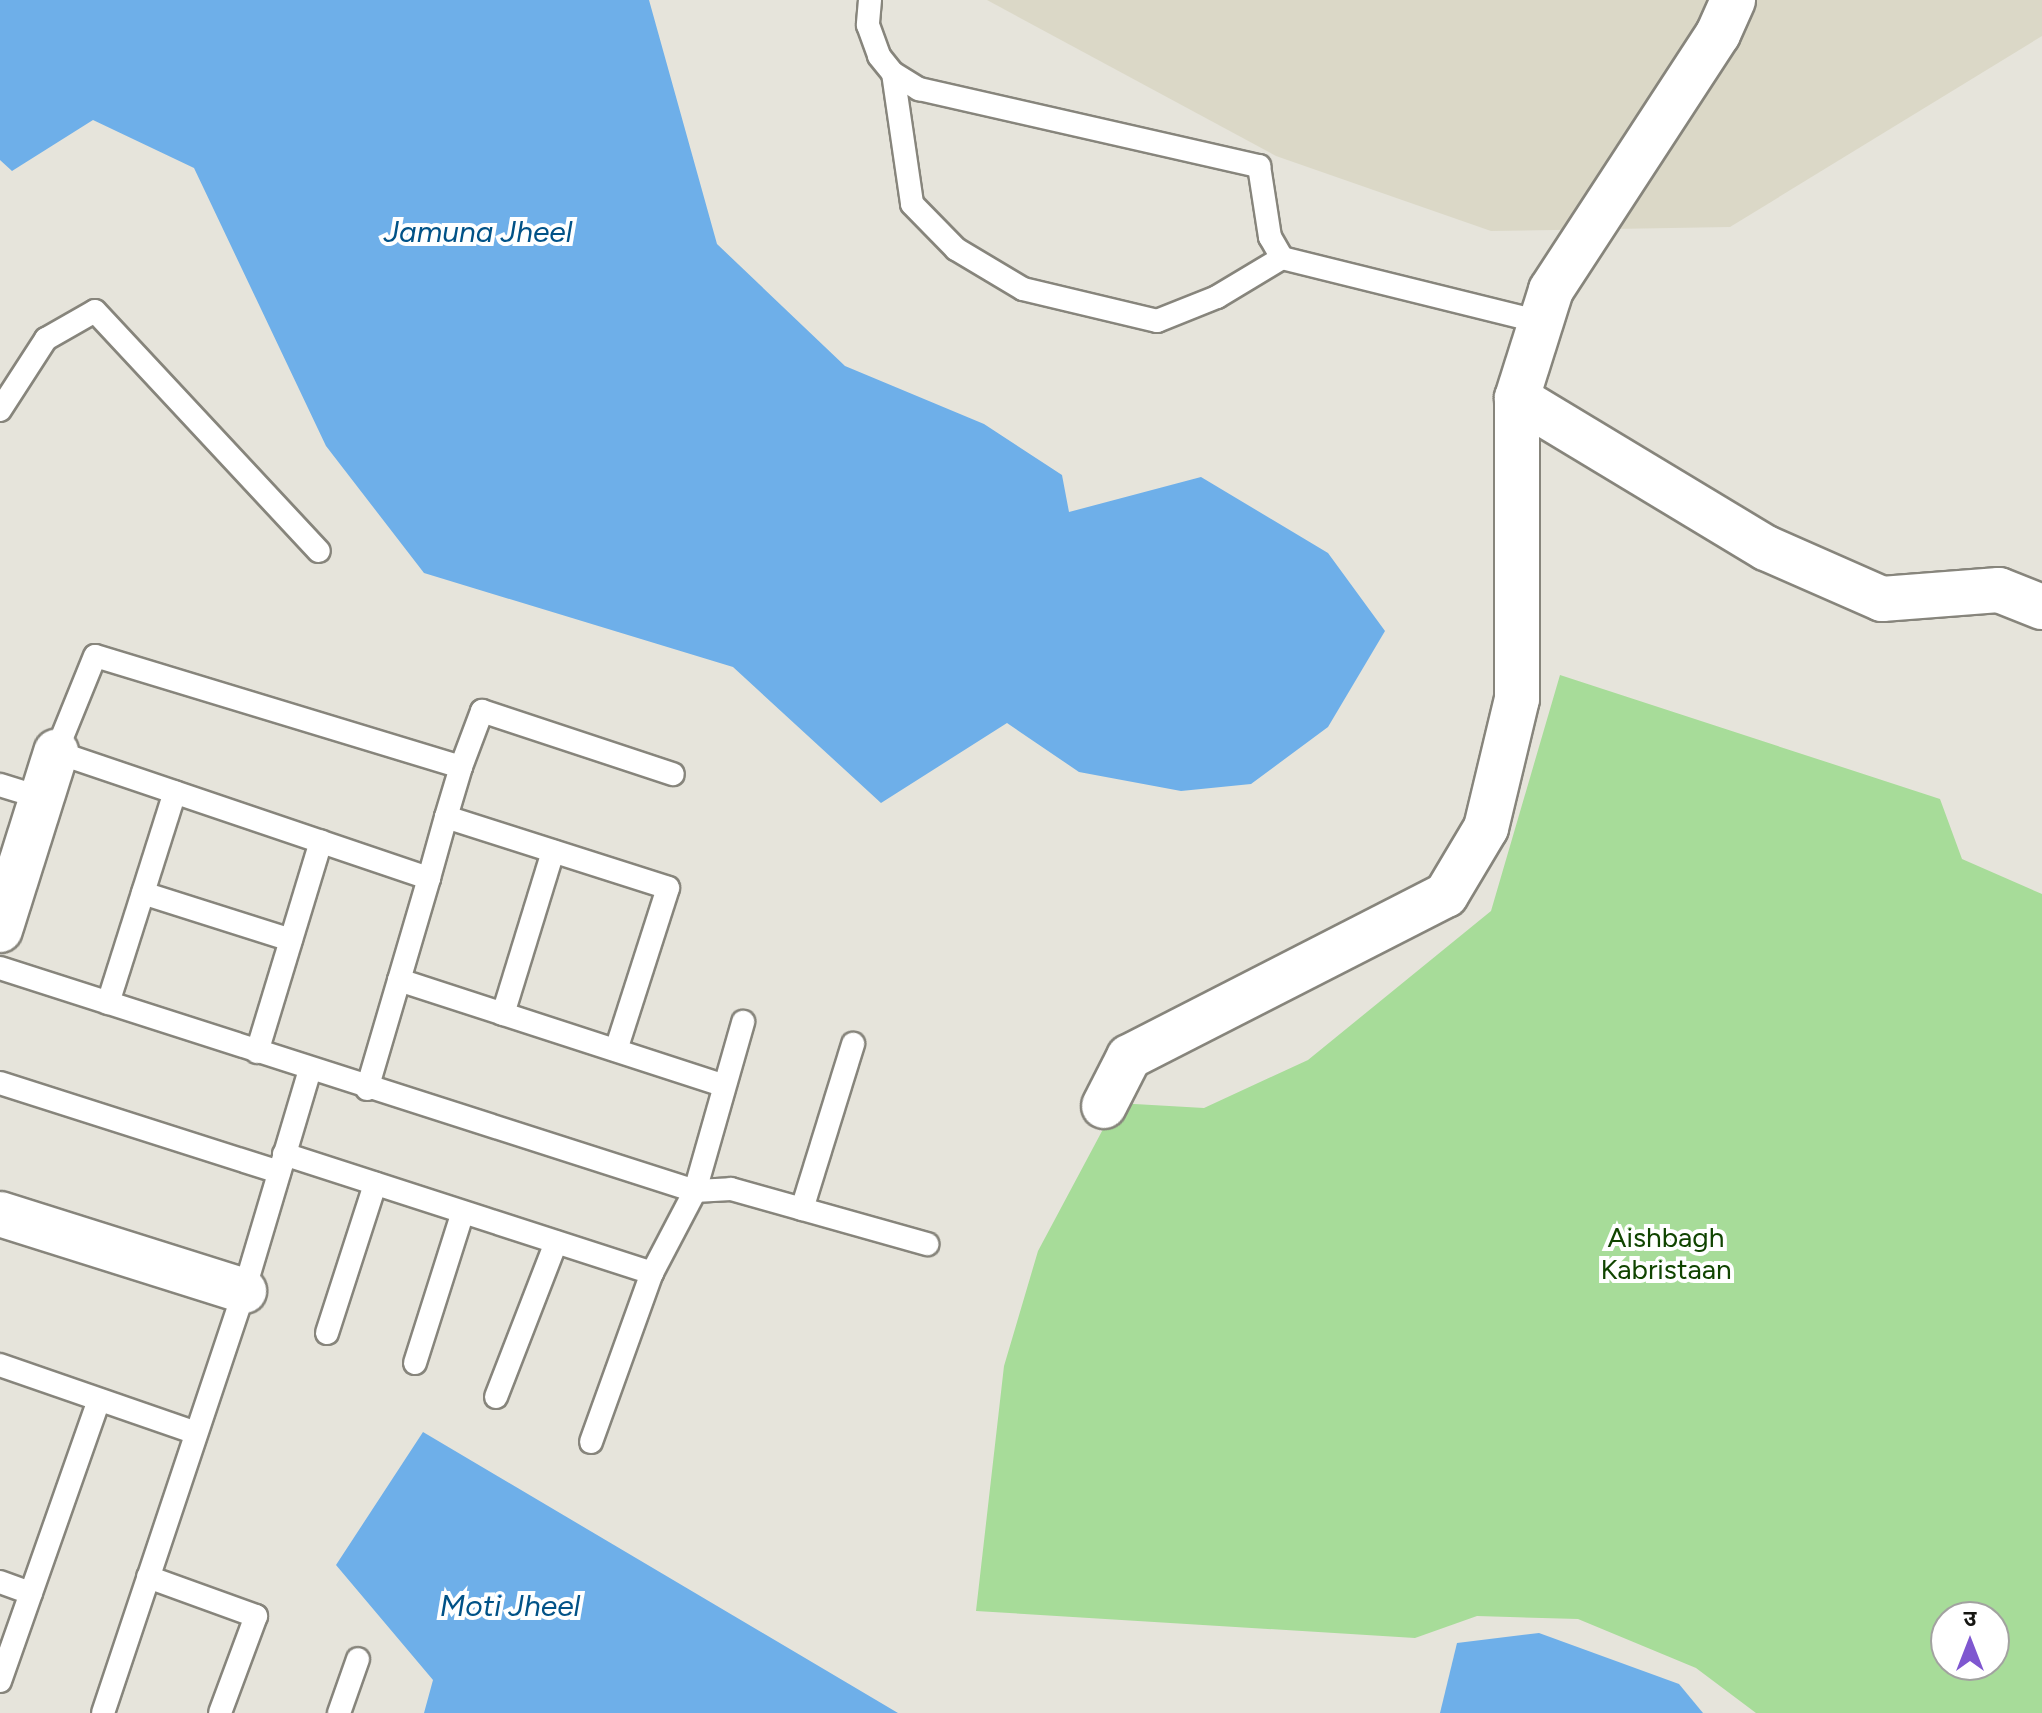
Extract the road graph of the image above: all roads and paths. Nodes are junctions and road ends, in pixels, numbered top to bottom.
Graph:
1 (870, 0) edge
2 (1733, 0) edge
3 (893, 73) junction
4 (1282, 258) junction
5 (1541, 322) junction
6 (1517, 398) junction
7 (0, 410) edge
8 (319, 551) dead end
9 (2042, 607) edge
10 (56, 752) junction
11 (461, 767) junction
12 (673, 774) dead end
13 (0, 785) edge
14 (175, 792) junction
15 (42, 798) junction
16 (446, 817) junction
17 (321, 841) junction
18 (553, 851) junction
19 (429, 878) junction
20 (143, 893) junction
21 (0, 930) edge
22 (291, 940) junction
23 (0, 968) edge
24 (399, 980) junction
25 (108, 1003) junction
26 (503, 1014) junction
27 (743, 1022) dead end
28 (853, 1044) dead end
29 (616, 1050) junction
30 (257, 1052) junction
31 (310, 1070) junction
32 (0, 1083) edge
33 (723, 1085) junction
34 (367, 1089) junction
35 (1104, 1106) dead end
36 (282, 1163) junction
37 (375, 1184) junction
38 (695, 1191) junction
39 (802, 1209) junction
40 (463, 1212) junction
41 (0, 1214) edge
42 (556, 1242) junction
43 (927, 1244) dead end
44 (652, 1273) junction
45 (244, 1291) junction
46 (327, 1333) dead end
47 (415, 1363) dead end
48 (0, 1365) edge
49 (496, 1397) dead end
50 (99, 1400) junction
51 (196, 1433) junction
52 (591, 1442) dead end
53 (148, 1577) junction
54 (0, 1582) edge
55 (31, 1593) junction
56 (358, 1659) dead end
57 (0, 1681) edge
58 (103, 1713) edge
59 (220, 1713) edge
60 (339, 1713) edge

1 - 3 lane
2 - 5 street
3 - 4 lane
3 - 4 lane
4 - 5 lane
5 - 6 street
6 - 9 street
6 - 35 street
7 - 8 lane
10 - 11 lane
10 - 14 lane
10 - 15 street
11 - 12 lane
11 - 16 lane
13 - 15 lane
14 - 17 lane
14 - 20 lane
15 - 21 street
16 - 18 lane
16 - 19 lane
17 - 19 lane
17 - 22 lane
18 - 26 lane
18 - 29 lane
19 - 24 lane
20 - 22 lane
20 - 25 lane
22 - 30 lane
23 - 25 lane
24 - 26 lane
24 - 34 lane
25 - 30 lane
26 - 29 lane
27 - 33 lane
28 - 39 lane
29 - 33 lane
30 - 31 lane
31 - 34 lane
31 - 36 lane
32 - 36 lane
33 - 38 lane
34 - 38 lane
36 - 37 lane
36 - 45 lane
37 - 40 lane
37 - 46 lane
38 - 39 lane
38 - 44 lane
39 - 43 lane
40 - 42 lane
40 - 47 lane
41 - 45 street
42 - 44 lane
42 - 49 lane
44 - 52 lane
45 - 51 lane
48 - 50 lane
50 - 51 lane
50 - 55 lane
51 - 53 lane
53 - 58 lane
53 - 59 lane
54 - 55 lane
55 - 57 lane
56 - 60 lane

